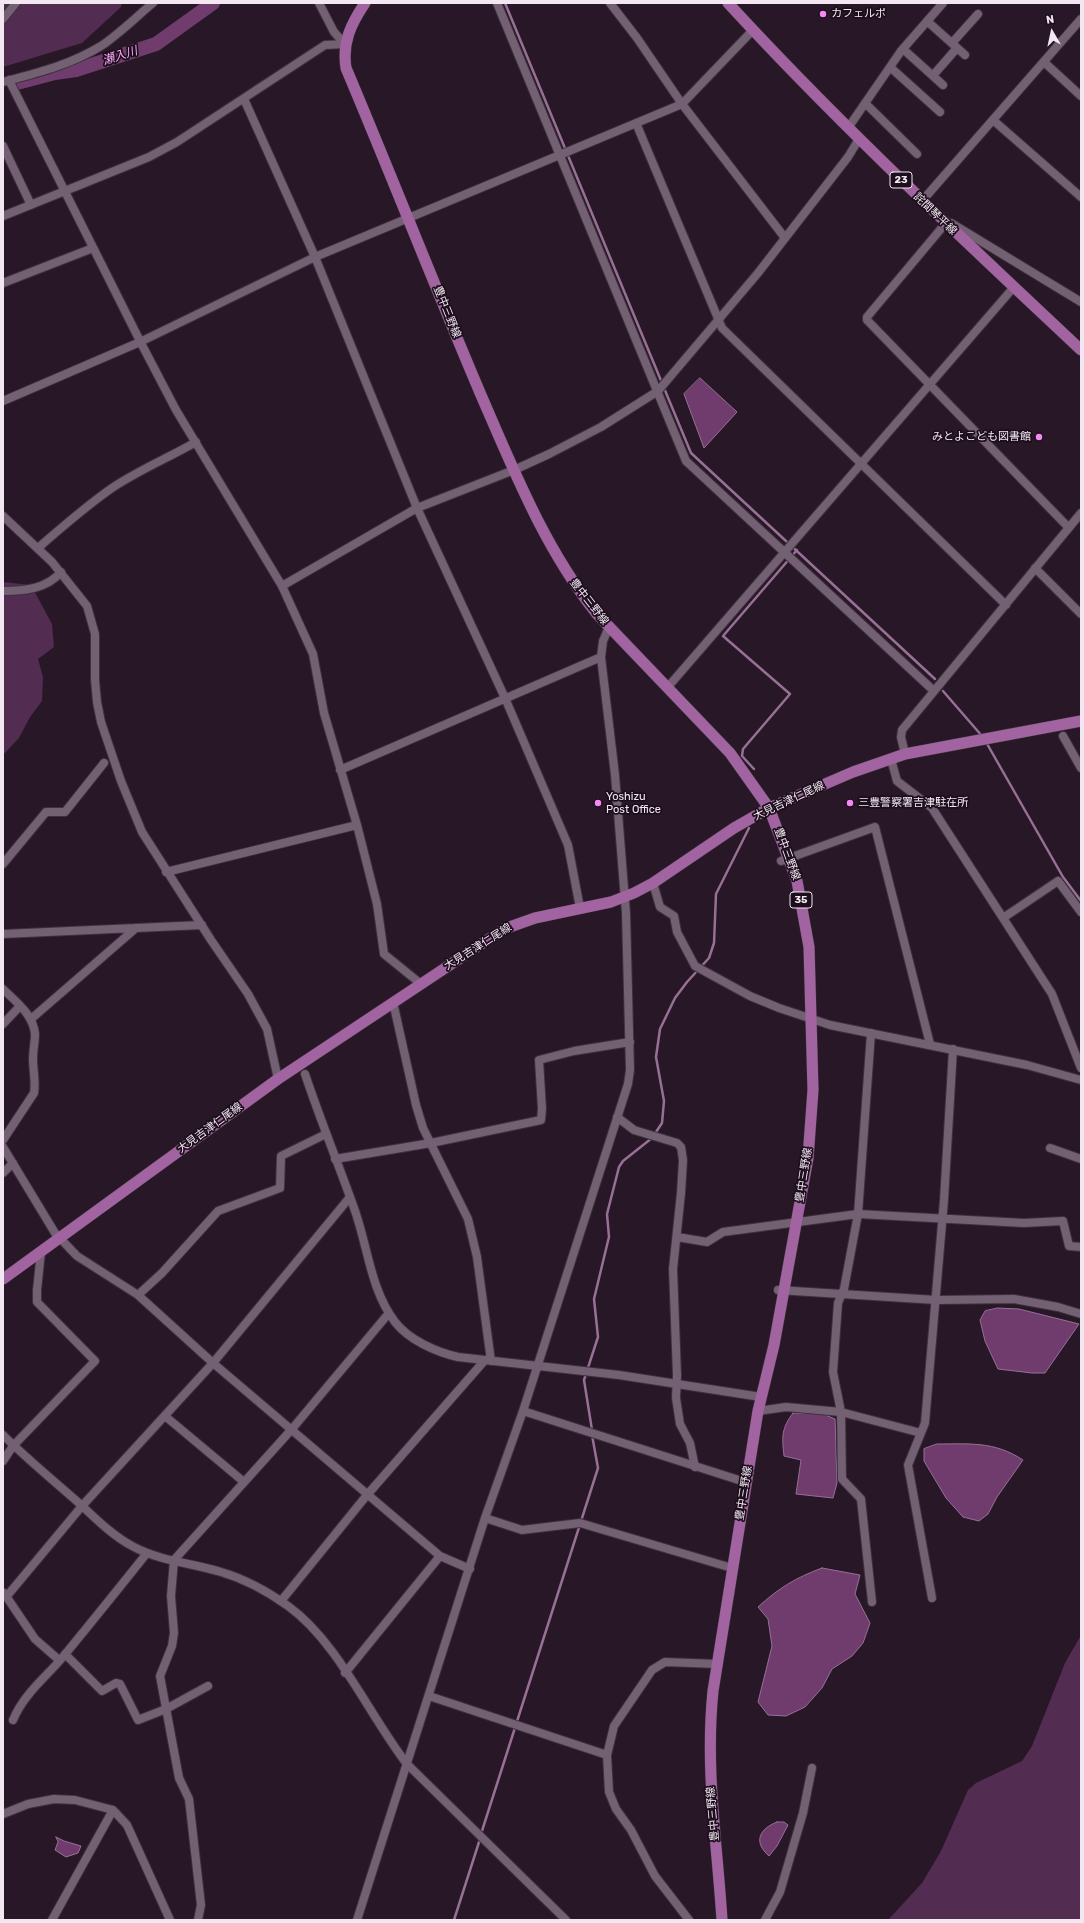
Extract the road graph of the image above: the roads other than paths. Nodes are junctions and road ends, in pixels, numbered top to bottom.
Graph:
1 (16, 3) edge
2 (153, 3) edge
3 (319, 3) edge
4 (365, 3) edge
5 (497, 3) edge
6 (610, 3) edge
7 (728, 3) edge
8 (938, 5) edge
9 (978, 14) dead end
10 (3, 18) edge
11 (1081, 19) edge
12 (927, 21) junction
13 (753, 30) junction
14 (345, 44) junction
15 (955, 46) junction
16 (903, 49) junction
17 (965, 55) dead end
18 (1044, 62) junction
19 (890, 67) junction
20 (936, 72) dead end
21 (6, 81) edge
22 (943, 86) dead end
23 (1081, 96) edge
24 (244, 99) junction
25 (865, 103) junction
26 (682, 104) junction
27 (940, 112) dead end
28 (993, 120) junction
29 (636, 123) junction
30 (848, 128) junction
31 (859, 139) junction
32 (3, 146) edge
33 (560, 154) junction
34 (917, 154) dead end
35 (66, 191) junction
36 (1081, 197) edge
37 (922, 201) junction
38 (31, 205) junction
39 (3, 216) edge
40 (409, 217) junction
41 (945, 224) junction
42 (785, 238) junction
43 (93, 248) junction
44 (315, 257) junction
45 (3, 283) edge
46 (1014, 287) junction
47 (1081, 302) edge
48 (718, 322) junction
49 (140, 342) junction
50 (1081, 350) edge
51 (929, 383) junction
52 (658, 392) junction
53 (3, 401) edge
54 (196, 442) junction
55 (860, 464) junction
56 (514, 470) junction
57 (417, 508) junction
58 (1081, 513) edge
59 (3, 516) edge
60 (1068, 528) junction
61 (38, 548) junction
62 (784, 551) junction
63 (1035, 568) junction
64 (61, 572) junction
65 (282, 586) junction
66 (3, 591) edge
67 (1006, 605) junction
68 (1081, 614) edge
69 (609, 627) junction
70 (602, 657) junction
71 (667, 688) junction
72 (934, 691) junction
73 (505, 698) junction
74 (1081, 721) edge
75 (1064, 736) dead end
76 (905, 754) junction
77 (891, 759) junction
78 (104, 762) dead end
79 (1081, 768) edge
80 (340, 770) junction
81 (769, 808) junction
82 (357, 825) junction
83 (785, 860) junction
84 (3, 864) edge
85 (166, 872) junction
86 (653, 883) junction
87 (625, 898) junction
88 (580, 908) junction
89 (1081, 912) edge
90 (1003, 918) junction
91 (202, 925) junction
92 (136, 928) junction
93 (3, 934) edge
94 (421, 984) junction
95 (3, 989) edge
96 (392, 1002) junction
97 (20, 1006) junction
98 (31, 1019) junction
99 (811, 1019) junction
100 (3, 1024) edge
101 (871, 1033) junction
102 (630, 1042) junction
103 (930, 1044) junction
104 (953, 1049) junction
105 (1081, 1068) edge
106 (305, 1074) dead end
107 (278, 1079) junction
108 (1081, 1080) edge
109 (617, 1117) junction
110 (326, 1134) junction
111 (3, 1140) edge
112 (431, 1143) junction
113 (3, 1147) edge
114 (1050, 1148) dead end
115 (335, 1159) junction
116 (1081, 1159) edge
117 (13, 1163) junction
118 (3, 1173) edge
119 (350, 1197) junction
120 (858, 1214) junction
121 (942, 1218) junction
122 (797, 1222) junction
123 (677, 1237) junction
124 (60, 1238) junction
125 (1081, 1247) edge
126 (41, 1252) junction
127 (3, 1279) edge
128 (781, 1290) junction
129 (842, 1294) junction
130 (138, 1295) junction
131 (934, 1300) junction
132 (389, 1313) junction
133 (1081, 1314) edge
134 (488, 1360) junction
135 (213, 1363) junction
136 (536, 1365) junction
137 (677, 1384) junction
138 (760, 1397) junction
139 (523, 1411) junction
140 (758, 1411) junction
141 (841, 1412) junction
142 (164, 1416) junction
143 (292, 1429) junction
144 (921, 1433) junction
145 (3, 1435) edge
146 (13, 1446) junction
147 (3, 1461) edge
148 (695, 1467) junction
149 (244, 1482) junction
150 (746, 1482) junction
151 (367, 1495) junction
152 (82, 1506) junction
153 (485, 1518) junction
154 (147, 1553) junction
155 (440, 1556) junction
156 (174, 1560) junction
157 (732, 1568) junction
158 (470, 1569) junction
159 (5, 1594) edge
160 (932, 1598) dead end
161 (281, 1601) junction
162 (872, 1602) dead end
163 (65, 1654) junction
164 (59, 1660) junction
165 (717, 1664) junction
166 (345, 1673) junction
167 (208, 1686) dead end
168 (429, 1696) junction
169 (166, 1709) junction
170 (13, 1720) dead end
171 (607, 1755) junction
172 (407, 1764) junction
173 (812, 1768) dead end
174 (113, 1810) junction
175 (3, 1814) edge
176 (52, 1920) edge
177 (170, 1920) edge
178 (198, 1920) edge
179 (357, 1920) edge
180 (566, 1920) edge
181 (689, 1920) edge
182 (722, 1920) edge
183 (765, 1920) edge

1 - 10 street
2 - 21 street
3 - 14 street
4 - 14 main road, 豊中三野線 / 35
5 - 33 street
6 - 26 street
7 - 13 main road, 詫間琴平線 / 23
8 - 12 street
9 - 15 street
11 - 18 street
12 - 15 street
12 - 16 street
13 - 26 street
13 - 30 main road, 詫間琴平線 / 23
14 - 24 street
14 - 40 main road, 豊中三野線 / 35
15 - 17 street
15 - 20 street
16 - 19 street
16 - 22 street
18 - 23 street
18 - 28 street
19 - 25 street
19 - 27 street
21 - 35 street
24 - 35 street
24 - 44 street
25 - 30 street
25 - 34 street
26 - 29 street
26 - 42 street
28 - 36 street
28 - 37 street
29 - 33 street
29 - 48 street
30 - 31 main road, 詫間琴平線 / 23
31 - 37 main road, 詫間琴平線 / 23
31 - 42 street
32 - 38 street
33 - 40 street
33 - 52 street
35 - 38 street
35 - 43 street
37 - 41 main road, 詫間琴平線 / 23
38 - 39 street
40 - 44 street
40 - 56 main road, 豊中三野線 / 35
41 - 46 main road, 詫間琴平線 / 23
41 - 47 street
41 - 51 street
42 - 48 street
43 - 45 street
43 - 49 street
44 - 49 street
44 - 57 street
46 - 50 main road, 詫間琴平線 / 23
46 - 51 street
48 - 52 street
48 - 55 street
49 - 53 street
49 - 54 street
51 - 55 street
51 - 60 street
52 - 56 street
52 - 62 street
54 - 61 street
54 - 65 street
55 - 62 street
55 - 67 street
56 - 57 street
56 - 69 main road, 豊中三野線 / 35
57 - 65 street
57 - 73 street
58 - 60 street
59 - 61 street
60 - 63 street
61 - 64 street
62 - 71 street
62 - 72 street
63 - 67 street
63 - 68 street
64 - 66 street
64 - 85 street
65 - 80 street
67 - 72 street
69 - 70 street
69 - 71 main road, 豊中三野線 / 35
70 - 73 street
70 - 87 street
71 - 81 main road, 豊中三野線 / 35
72 - 76 street
73 - 80 street
73 - 88 street
74 - 76 main road, 大見吉津仁尾線
75 - 79 street
76 - 77 main road, 大見吉津仁尾線
77 - 81 main road, 大見吉津仁尾線
77 - 90 street
78 - 84 street
80 - 82 street
81 - 83 main road, 豊中三野線 / 35
81 - 86 main road, 大見吉津仁尾線
82 - 85 street
82 - 94 street
83 - 99 main road, 豊中三野線 / 35
83 - 103 street
85 - 91 street
86 - 87 main road, 大見吉津仁尾線
86 - 99 street
87 - 88 main road, 大見吉津仁尾線
87 - 102 street
88 - 94 main road, 大見吉津仁尾線
89 - 90 street
90 - 105 street
91 - 92 street
91 - 107 street
92 - 93 street
92 - 98 street
94 - 96 main road, 大見吉津仁尾線
95 - 97 street
96 - 107 main road, 大見吉津仁尾線
96 - 112 street
97 - 98 street
97 - 100 street
98 - 111 street
99 - 101 street
99 - 122 main road, 豊中三野線 / 35
101 - 103 street
101 - 120 street
102 - 109 street
102 - 112 street
103 - 104 street
104 - 108 street
104 - 121 street
106 - 110 street
107 - 124 main road, 大見吉津仁尾線
109 - 123 street
109 - 136 street
110 - 115 street
110 - 130 street
112 - 115 street
112 - 134 street
113 - 117 street
114 - 116 street
115 - 119 street
117 - 118 street
117 - 124 street
119 - 132 street
119 - 135 street
120 - 121 street
120 - 122 street
120 - 129 street
121 - 125 street
121 - 131 street
122 - 123 street
122 - 128 main road, 豊中三野線 / 35
123 - 137 street
124 - 126 main road, 大見吉津仁尾線
124 - 130 street
126 - 127 main road, 大見吉津仁尾線
126 - 146 street
128 - 129 street
128 - 138 main road, 豊中三野線 / 35
129 - 131 street
129 - 141 street
130 - 135 street
131 - 133 street
131 - 144 street
132 - 134 street
132 - 143 street
134 - 136 street
134 - 151 street
135 - 142 street
135 - 143 street
136 - 137 street
136 - 139 street
137 - 138 street
137 - 148 street
138 - 140 main road, 豊中三野線 / 35
139 - 148 street
139 - 153 street
140 - 141 street
140 - 150 main road, 豊中三野線 / 35
141 - 144 street
141 - 162 street
142 - 149 street
142 - 152 street
143 - 149 street
143 - 151 street
144 - 160 street
145 - 146 street
146 - 147 street
146 - 152 street
148 - 150 street
149 - 156 street
150 - 157 main road, 豊中三野線 / 35
151 - 155 street
151 - 161 street
152 - 154 street
152 - 159 street
153 - 157 street
153 - 158 street
154 - 156 street
154 - 163 street
155 - 158 street
155 - 166 street
156 - 161 street
156 - 169 street
157 - 165 main road, 豊中三野線 / 35
158 - 168 street
159 - 164 street
161 - 166 street
163 - 164 street
163 - 169 street
164 - 170 street
165 - 171 street
165 - 182 main road, 豊中三野線 / 35
166 - 172 street
167 - 169 street
168 - 171 street
168 - 172 street
169 - 178 street
171 - 181 street
172 - 179 street
172 - 180 street
173 - 183 street
174 - 175 street
174 - 176 street
174 - 177 street

